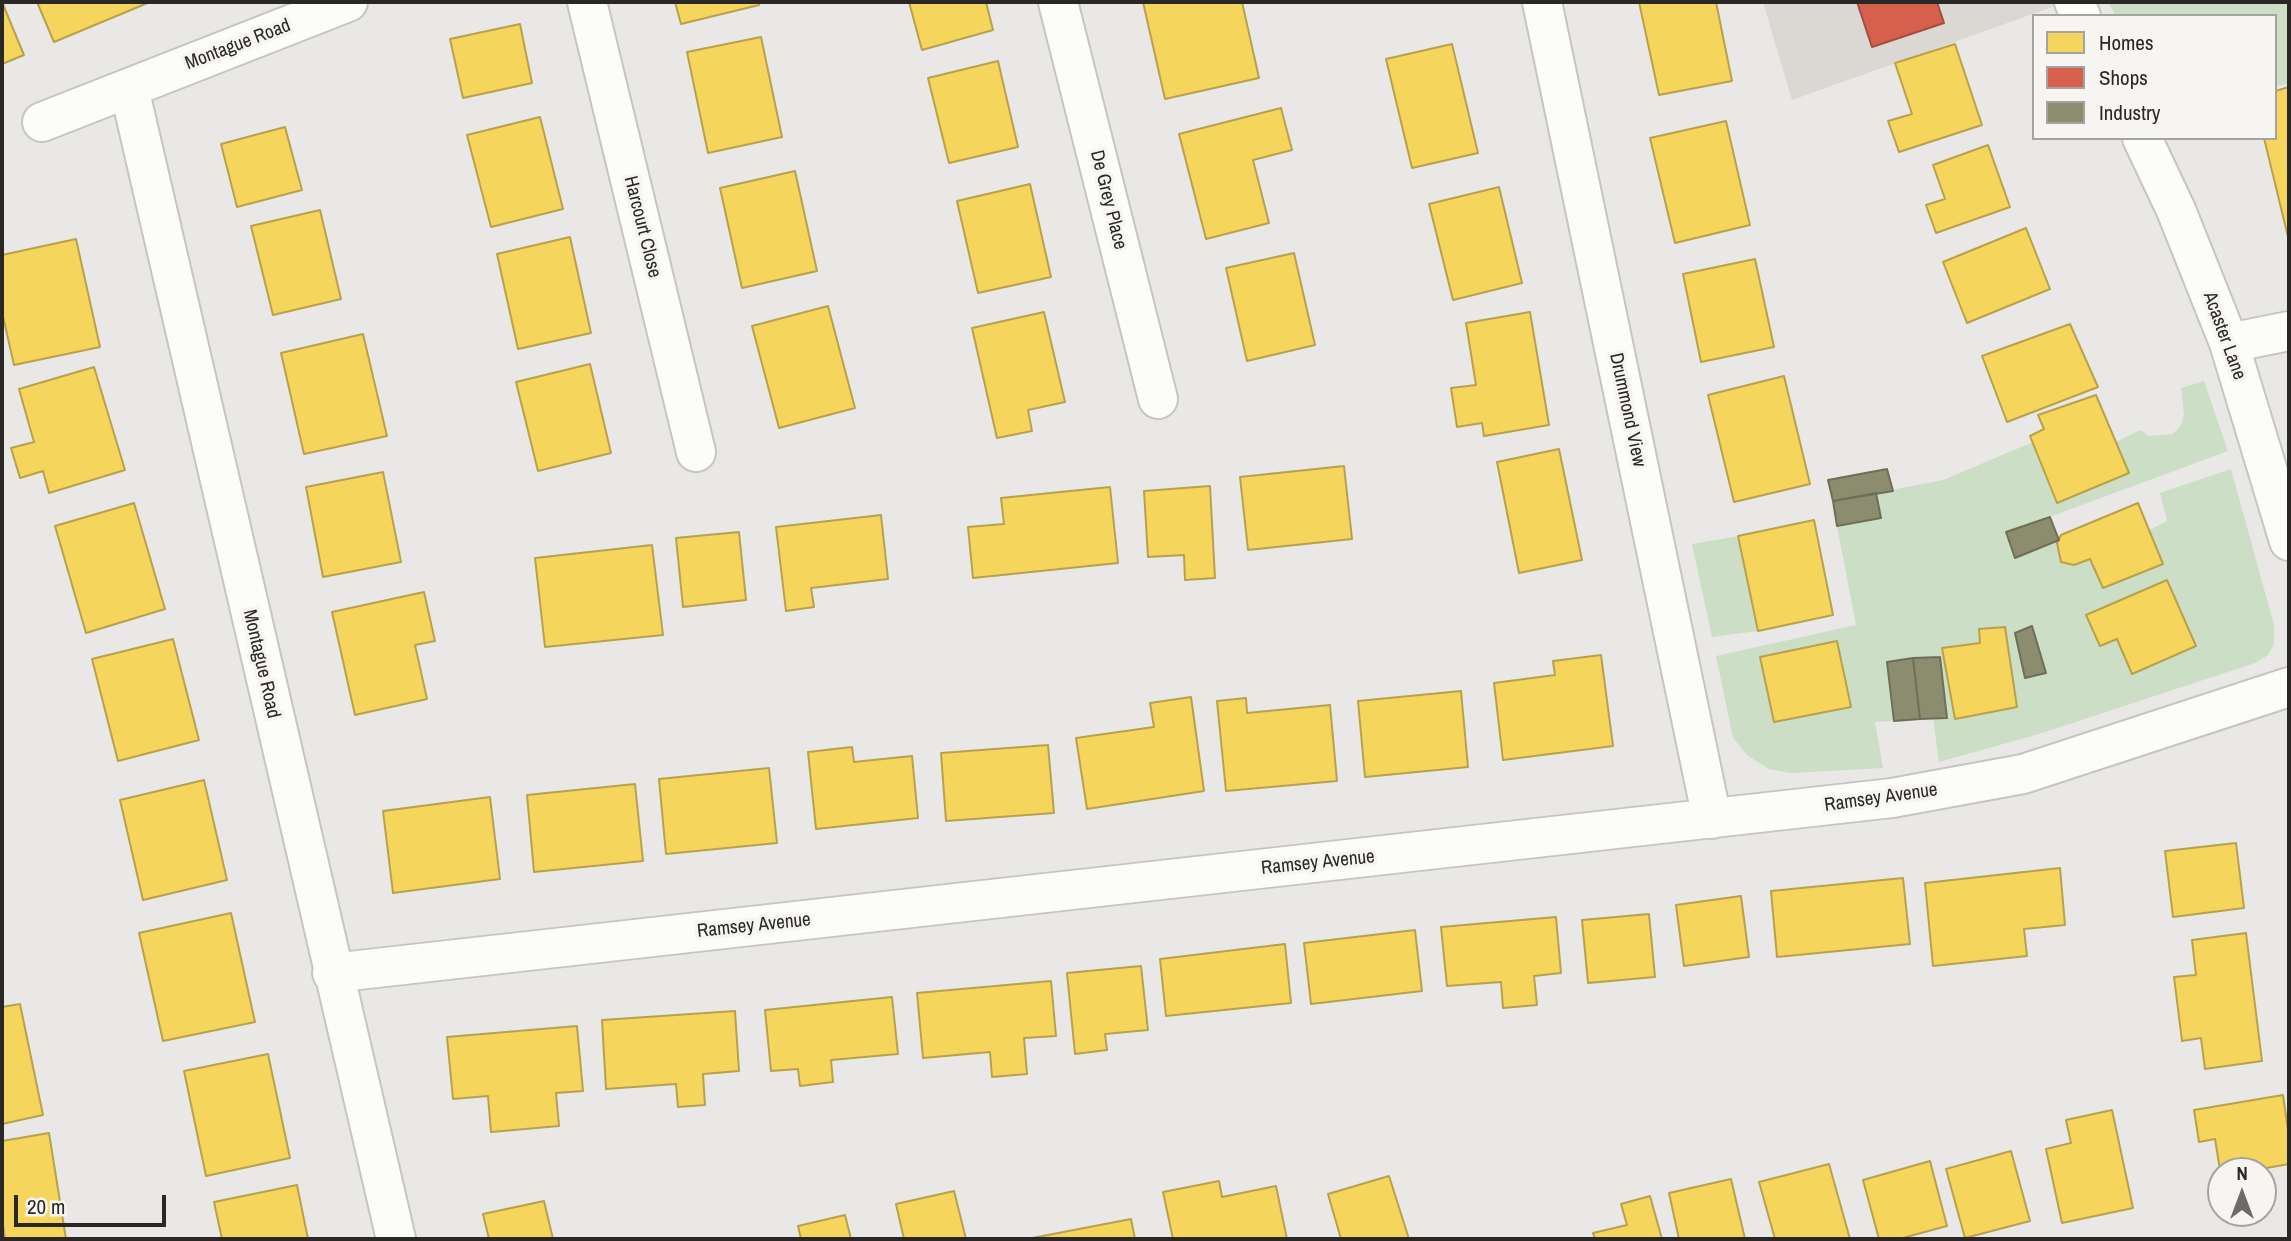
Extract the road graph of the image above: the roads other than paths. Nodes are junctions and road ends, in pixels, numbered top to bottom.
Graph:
1 (348, 2) edge
2 (587, 2) edge
3 (1058, 2) edge
4 (1542, 2) edge
5 (128, 88) junction
6 (42, 122) dead end
7 (2143, 140) edge
8 (2289, 331) edge
9 (2229, 343) junction
10 (1158, 399) dead end
11 (696, 452) dead end
12 (2289, 541) edge
13 (2289, 687) edge
14 (1712, 819) junction
15 (332, 973) junction
16 (396, 1239) edge

1 - 5 street, Montague Road
2 - 11 street, Harcourt Close
3 - 10 street, De Grey Place
4 - 14 street, Drummond View
5 - 6 street, Montague Road
5 - 15 street, Montague Road
7 - 9 street, Acaster Lane
8 - 9 street
9 - 12 street, Acaster Lane
13 - 14 street, Ramsey Avenue
14 - 15 street, Ramsey Avenue
15 - 16 street, Montague Road

